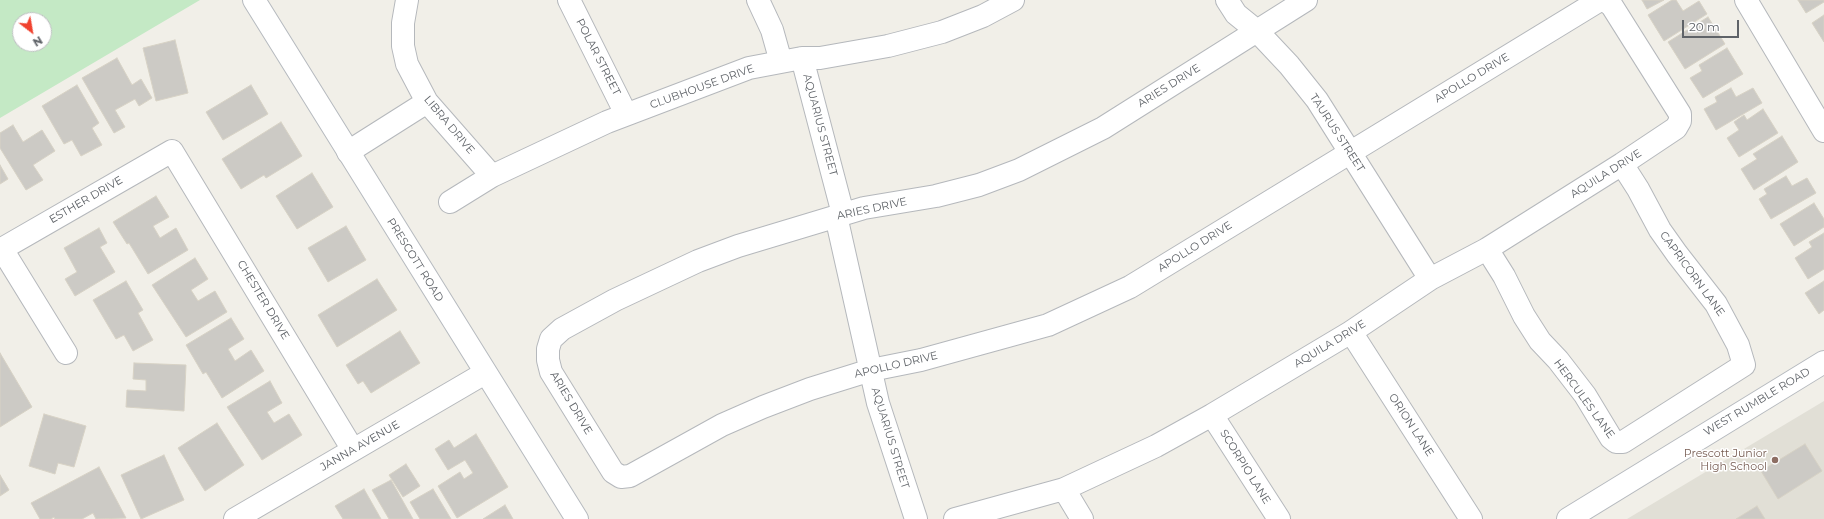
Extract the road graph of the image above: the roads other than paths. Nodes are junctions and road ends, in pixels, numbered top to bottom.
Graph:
1 (254, 0) edge
2 (407, 0) edge
3 (569, 0) edge
4 (758, 0) edge
5 (1013, 0) edge
6 (1227, 0) edge
7 (1306, 0) edge
8 (1746, 0) edge
9 (1257, 31) junction
10 (802, 58) junction
11 (781, 62) junction
12 (427, 102) junction
13 (626, 114) junction
14 (1680, 121) joint
15 (1824, 131) edge
16 (172, 151) joint
17 (348, 152) junction
18 (1350, 153) junction
19 (1622, 164) junction
20 (492, 176) junction
21 (450, 202) dead end
22 (840, 215) junction
23 (1, 249) edge
24 (1487, 249) junction
25 (1430, 279) junction
26 (1351, 332) junction
27 (66, 353) dead end
28 (1824, 362) edge
29 (1744, 366) joint
30 (871, 370) junction
31 (486, 373) junction
32 (1212, 415) junction
33 (353, 450) junction
34 (621, 477) joint
35 (1064, 489) junction
36 (235, 519) edge
37 (577, 519) edge
38 (916, 519) edge
39 (955, 519) edge
40 (1082, 519) edge
41 (1278, 519) edge
42 (1471, 519) edge
43 (1568, 519) edge

1 - 17 street, PRESCOTT ROAD
2 - 12 street, LIBRA DRIVE
3 - 13 street, POLAR STREET
4 - 11 street
5 - 10 street, CLUBHOUSE DRIVE
6 - 9 street, TAURUS STREET
7 - 9 street, ARIES DRIVE
8 - 15 street
9 - 18 street, TAURUS STREET
9 - 22 street, ARIES DRIVE
10 - 11 street, CLUBHOUSE DRIVE
10 - 22 street, AQUARIUS STREET
11 - 13 street, CLUBHOUSE DRIVE
12 - 17 street
12 - 20 street, LIBRA DRIVE
13 - 20 street, CLUBHOUSE DRIVE
14 - 18 street, APOLLO DRIVE
14 - 19 street, AQUILA DRIVE
16 - 23 street, ESTHER DRIVE
16 - 33 street, CHESTER DRIVE
17 - 31 street, PRESCOTT ROAD
18 - 25 street, TAURUS STREET
18 - 30 street, APOLLO DRIVE
19 - 24 street, AQUILA DRIVE
19 - 29 street, CAPRICORN LANE
20 - 21 street, CLUBHOUSE DRIVE
22 - 30 street, AQUARIUS STREET
22 - 34 street, ARIES DRIVE
23 - 27 street
24 - 25 street, AQUILA DRIVE
24 - 29 street, HERCULES LANE
25 - 26 street, AQUILA DRIVE
26 - 32 street, AQUILA DRIVE
26 - 42 street, ORION LANE
28 - 43 street, WEST RUMBLE ROAD
30 - 34 street, APOLLO DRIVE
30 - 38 street, AQUARIUS STREET
31 - 33 street, JANNA AVENUE
31 - 37 street, PRESCOTT ROAD
32 - 35 street, AQUILA DRIVE
32 - 41 street, SCORPIO LANE
33 - 36 street, JANNA AVENUE
35 - 39 street, AQUILA DRIVE
35 - 40 street

